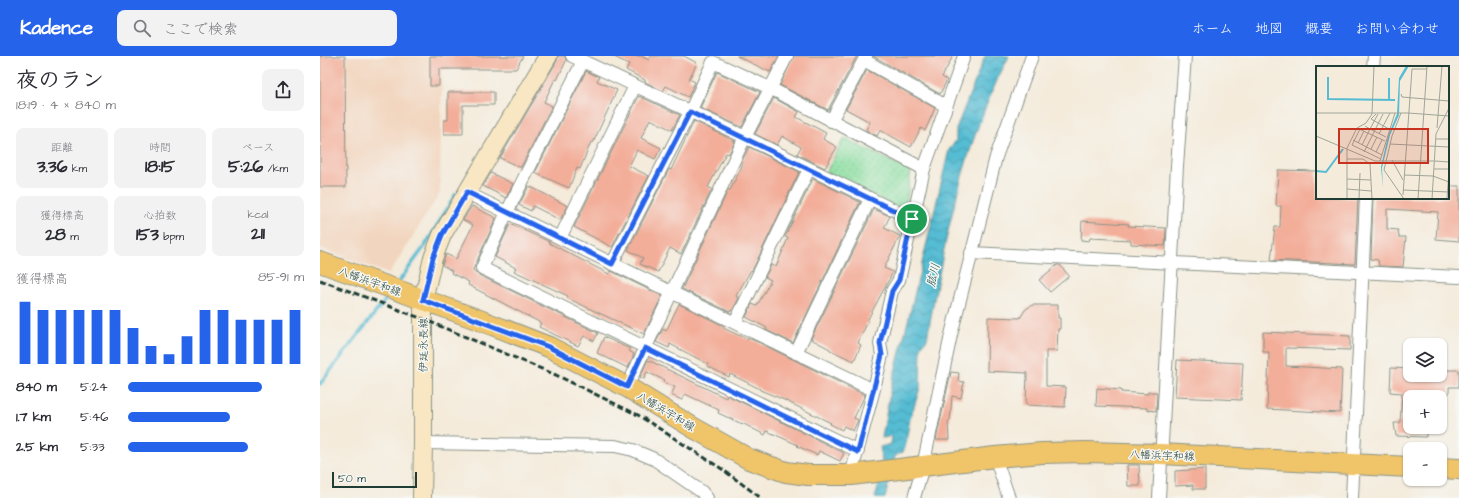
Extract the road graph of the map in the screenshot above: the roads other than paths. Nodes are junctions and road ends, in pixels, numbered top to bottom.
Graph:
1 (548, 56) edge
2 (787, 56) edge
3 (963, 56) edge
4 (1032, 56) edge
5 (1185, 56) edge
6 (1374, 56) edge
7 (711, 58) edge
8 (865, 58) edge
9 (578, 59) edge
10 (1373, 66) edge
11 (635, 86) junction
12 (770, 88) junction
13 (946, 106) junction
14 (690, 112) junction
15 (831, 121) junction
16 (745, 137) junction
17 (809, 169) junction
18 (924, 169) junction
19 (467, 192) junction
20 (870, 199) junction
21 (1366, 199) edge
22 (507, 212) junction
23 (912, 219) junction
24 (560, 238) junction
25 (971, 253) junction
26 (320, 262) edge
27 (1173, 262) junction
28 (612, 264) junction
29 (1363, 271) junction
30 (1459, 277) edge
31 (671, 292) junction
32 (423, 300) junction
33 (735, 323) junction
34 (645, 348) junction
35 (796, 353) junction
36 (627, 387) junction
37 (874, 389) junction
38 (423, 443) junction
39 (858, 452) junction
40 (1162, 454) junction
41 (995, 457) junction
42 (1353, 464) junction
43 (919, 466) junction
44 (1403, 467) edge
45 (1447, 468) edge
46 (1459, 469) edge
47 (856, 474) junction
48 (422, 498) edge
49 (707, 498) edge
50 (914, 498) edge
51 (1009, 498) edge
52 (1159, 498) edge
53 (1352, 498) edge

1 - 19 main road, 伊延永長線
2 - 12 street
3 - 13 street
4 - 25 street
5 - 27 street
6 - 10 street
7 - 12 street
7 - 14 street
8 - 13 street
8 - 15 street
9 - 11 street
9 - 22 street
11 - 14 street
11 - 24 street
12 - 15 street
12 - 16 street
13 - 18 street
14 - 16 street
14 - 28 street
15 - 18 street
16 - 17 street
16 - 31 street
17 - 20 street
17 - 33 street
18 - 23 street
19 - 22 street
19 - 32 main road, 伊延永長線
20 - 23 street
20 - 35 street
21 - 29 street
22 - 24 street
22 - 34 street
23 - 37 street
24 - 28 street
25 - 27 street
25 - 43 street
26 - 32 main road, 八幡浜宇和線
27 - 29 street
27 - 40 street
28 - 31 street
29 - 30 street
29 - 42 street
31 - 33 street
31 - 34 street
32 - 36 main road, 八幡浜宇和線
32 - 38 main road, 伊延永長線
33 - 35 street
34 - 36 street
34 - 39 street
35 - 37 street
36 - 47 main road, 八幡浜宇和線
37 - 39 street
38 - 48 main road, 伊延永長線
38 - 49 street
39 - 47 street
40 - 41 main road, 八幡浜宇和線
40 - 42 main road, 八幡浜宇和線
40 - 52 street
41 - 43 main road, 八幡浜宇和線
41 - 51 street
42 - 44 main road, 八幡浜宇和線
42 - 53 street
43 - 47 main road, 八幡浜宇和線
43 - 50 street
45 - 46 main road

